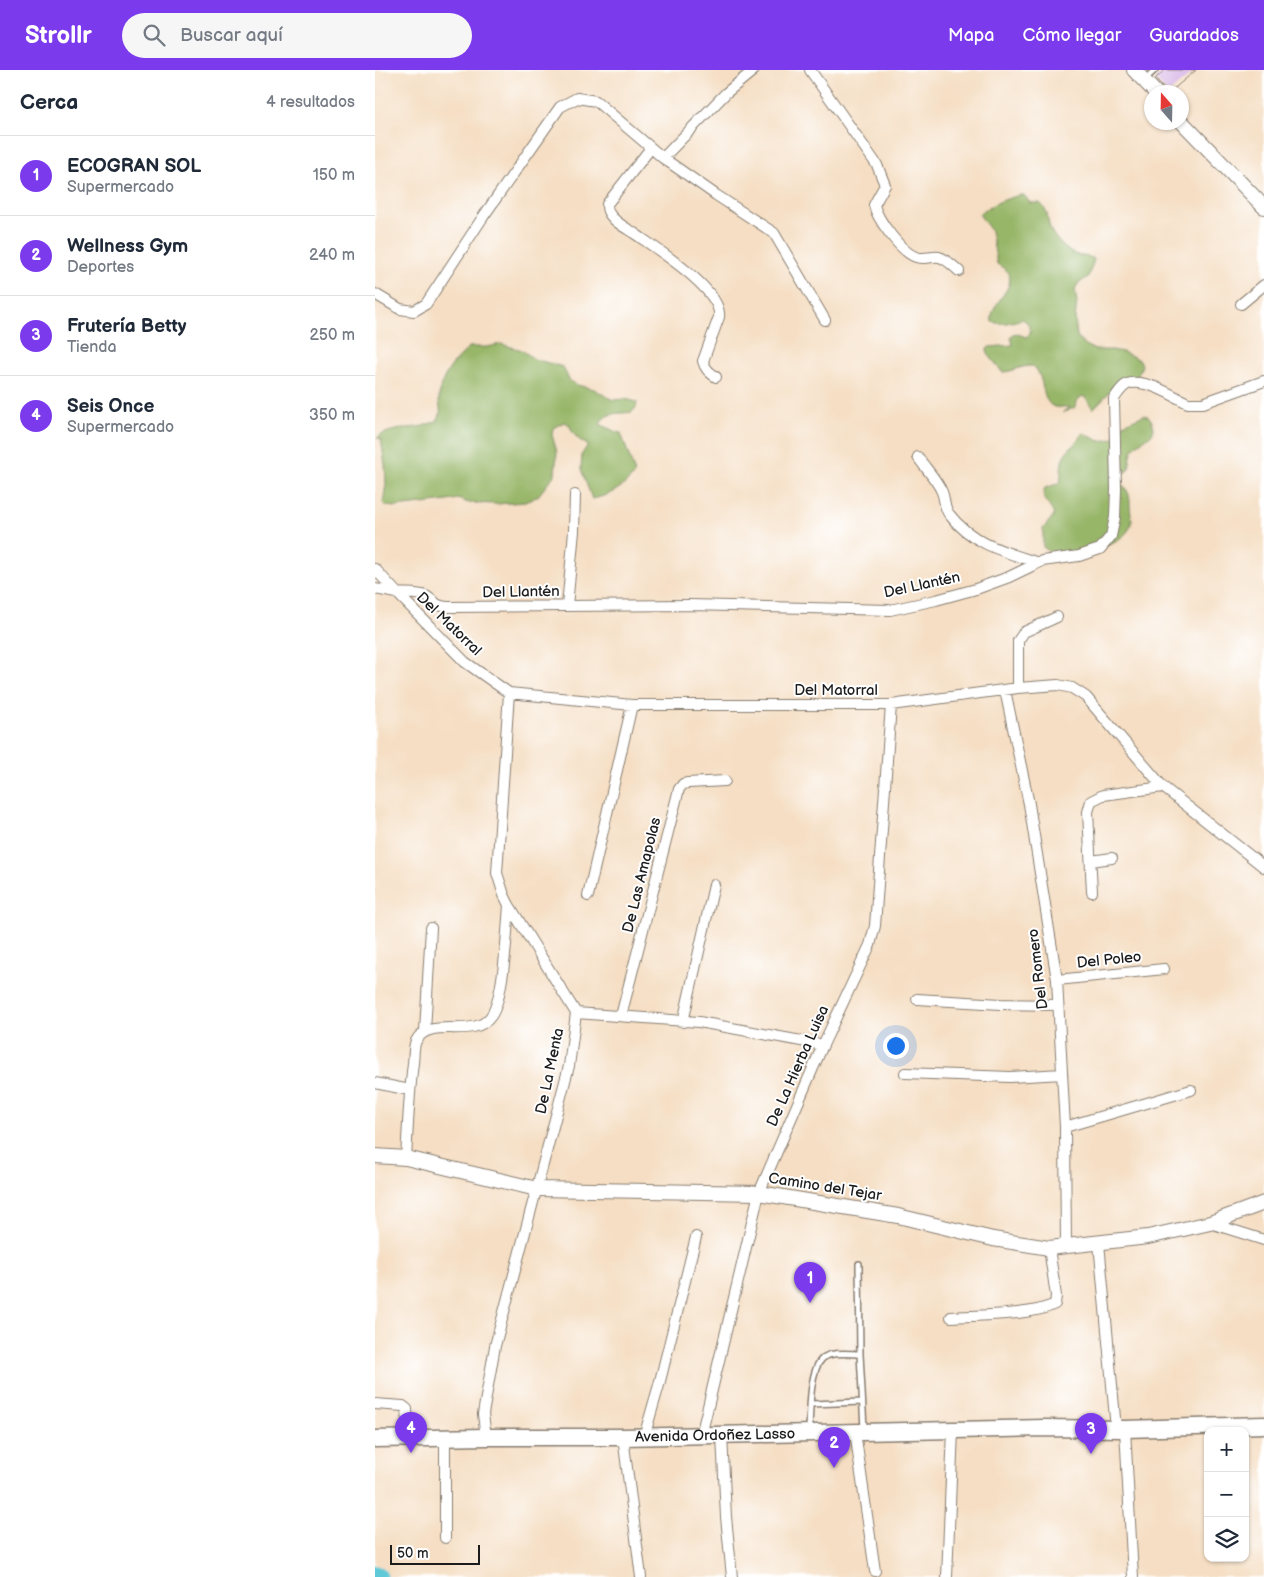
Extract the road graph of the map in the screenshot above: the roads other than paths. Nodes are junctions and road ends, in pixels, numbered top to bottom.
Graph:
1 (754, 70) edge
2 (810, 70) edge
3 (1155, 70) edge
4 (1139, 75) edge
5 (1148, 85) edge
6 (1189, 129) edge
7 (650, 149) junction
8 (663, 158) junction
9 (1264, 207) edge
10 (959, 271) dead end
11 (1264, 285) edge
12 (375, 294) edge
13 (1241, 304) dead end
14 (825, 320) dead end
15 (716, 377) dead end
16 (1264, 381) edge
17 (918, 456) dead end
18 (575, 495) dead end
19 (1037, 562) junction
20 (375, 569) edge
21 (375, 589) edge
22 (397, 593) junction
23 (567, 606) junction
24 (1057, 617) dead end
25 (1018, 688) junction
26 (1005, 690) junction
27 (509, 693) junction
28 (633, 705) junction
29 (891, 705) junction
30 (725, 781) dead end
31 (1163, 787) junction
32 (1112, 858) dead end
33 (1091, 861) junction
34 (1264, 867) edge
35 (714, 885) dead end
36 (1093, 892) dead end
37 (588, 896) dead end
38 (509, 905) junction
39 (431, 928) dead end
40 (1164, 969) dead end
41 (1057, 980) junction
42 (917, 999) dead end
43 (1058, 1005) junction
44 (576, 1012) junction
45 (621, 1016) junction
46 (683, 1022) junction
47 (425, 1031) junction
48 (823, 1046) junction
49 (905, 1073) dead end
50 (1062, 1074) junction
51 (375, 1083) edge
52 (410, 1090) junction
53 (1191, 1090) dead end
54 (1065, 1126) junction
55 (375, 1156) edge
56 (407, 1158) junction
57 (537, 1189) junction
58 (759, 1193) junction
59 (1264, 1203) edge
60 (1210, 1223) junction
61 (696, 1237) dead end
62 (1264, 1240) edge
63 (1099, 1243) junction
64 (1066, 1247) junction
65 (1049, 1248) junction
66 (859, 1264) dead end
67 (951, 1317) dead end
68 (860, 1354) junction
69 (862, 1402) junction
70 (375, 1404) edge
71 (811, 1404) junction
72 (1264, 1425) edge
73 (1121, 1429) junction
74 (953, 1430) junction
75 (860, 1432) junction
76 (809, 1433) junction
77 (722, 1435) junction
78 (644, 1436) junction
79 (701, 1436) junction
80 (486, 1437) junction
81 (623, 1437) junction
82 (409, 1438) junction
83 (445, 1438) junction
84 (375, 1439) edge
85 (445, 1538) dead end
86 (875, 1571) dead end
87 (641, 1577) edge
88 (732, 1577) edge
89 (947, 1577) edge
90 (1133, 1577) edge

1 - 8 street
2 - 10 street
3 - 4 lane
4 - 5 street
6 - 9 street
7 - 8 street
7 - 12 street
7 - 15 street
8 - 14 street
11 - 13 street
16 - 19 street, Del Llantén
17 - 19 street
18 - 23 street
19 - 23 street, Del Llantén
20 - 22 street
21 - 22 street, Del Matorral
22 - 23 street, Del Llantén
22 - 27 street, Del Matorral
24 - 25 street
25 - 26 street, Del Matorral
25 - 31 street, Del Matorral
26 - 29 street, Del Matorral
26 - 41 street, Del Romero
27 - 28 street, Del Matorral
27 - 38 street, De La Menta
28 - 29 street, Del Matorral
28 - 37 street
29 - 48 street, De La Hierba Luisa
30 - 45 street, De Las Amapolas
31 - 33 street
31 - 34 street, Del Matorral
32 - 33 street
33 - 36 street
35 - 46 street
38 - 44 street, De La Menta
38 - 47 street
39 - 47 street
40 - 41 street, Del Poleo
41 - 43 street, Del Romero
42 - 43 street
43 - 50 street, Del Romero
44 - 45 street
44 - 57 street, De La Menta
45 - 46 street
46 - 48 street
47 - 52 street
48 - 58 street, De La Hierba Luisa
49 - 50 street
50 - 54 street, Del Romero
51 - 52 street
52 - 56 street
53 - 54 street
54 - 64 street, Del Romero
55 - 56 street, Camino del Tejar
56 - 57 street, Camino del Tejar
57 - 58 street, Camino del Tejar
57 - 80 street, De La Menta
58 - 65 street, Camino del Tejar
58 - 79 street, De La Hierba Luisa
59 - 60 street, Camino del Tejar
60 - 62 street
60 - 63 street, Camino del Tejar
61 - 78 street
63 - 64 street, Camino del Tejar
63 - 73 street
64 - 65 street, Camino del Tejar
65 - 67 street
66 - 68 lane
68 - 69 lane
68 - 71 lane
69 - 71 lane
69 - 75 lane
70 - 82 street
71 - 76 lane
72 - 73 main road, Avenida Ordoñez Lasso
73 - 74 main road, Avenida Ordoñez Lasso
73 - 90 street
74 - 75 main road, Avenida Ordoñez Lasso
74 - 89 street
75 - 76 main road, Avenida Ordoñez Lasso
75 - 86 street
76 - 77 main road, Avenida Ordoñez Lasso
77 - 79 main road, Avenida Ordoñez Lasso
77 - 88 street
78 - 79 main road, Avenida Ordoñez Lasso
78 - 81 main road, Avenida Ordoñez Lasso
80 - 81 main road, Avenida Ordoñez Lasso
80 - 83 main road, Avenida Ordoñez Lasso
81 - 87 street
82 - 83 main road, Avenida Ordoñez Lasso
82 - 84 main road, Avenida Ordoñez Lasso
83 - 85 street

